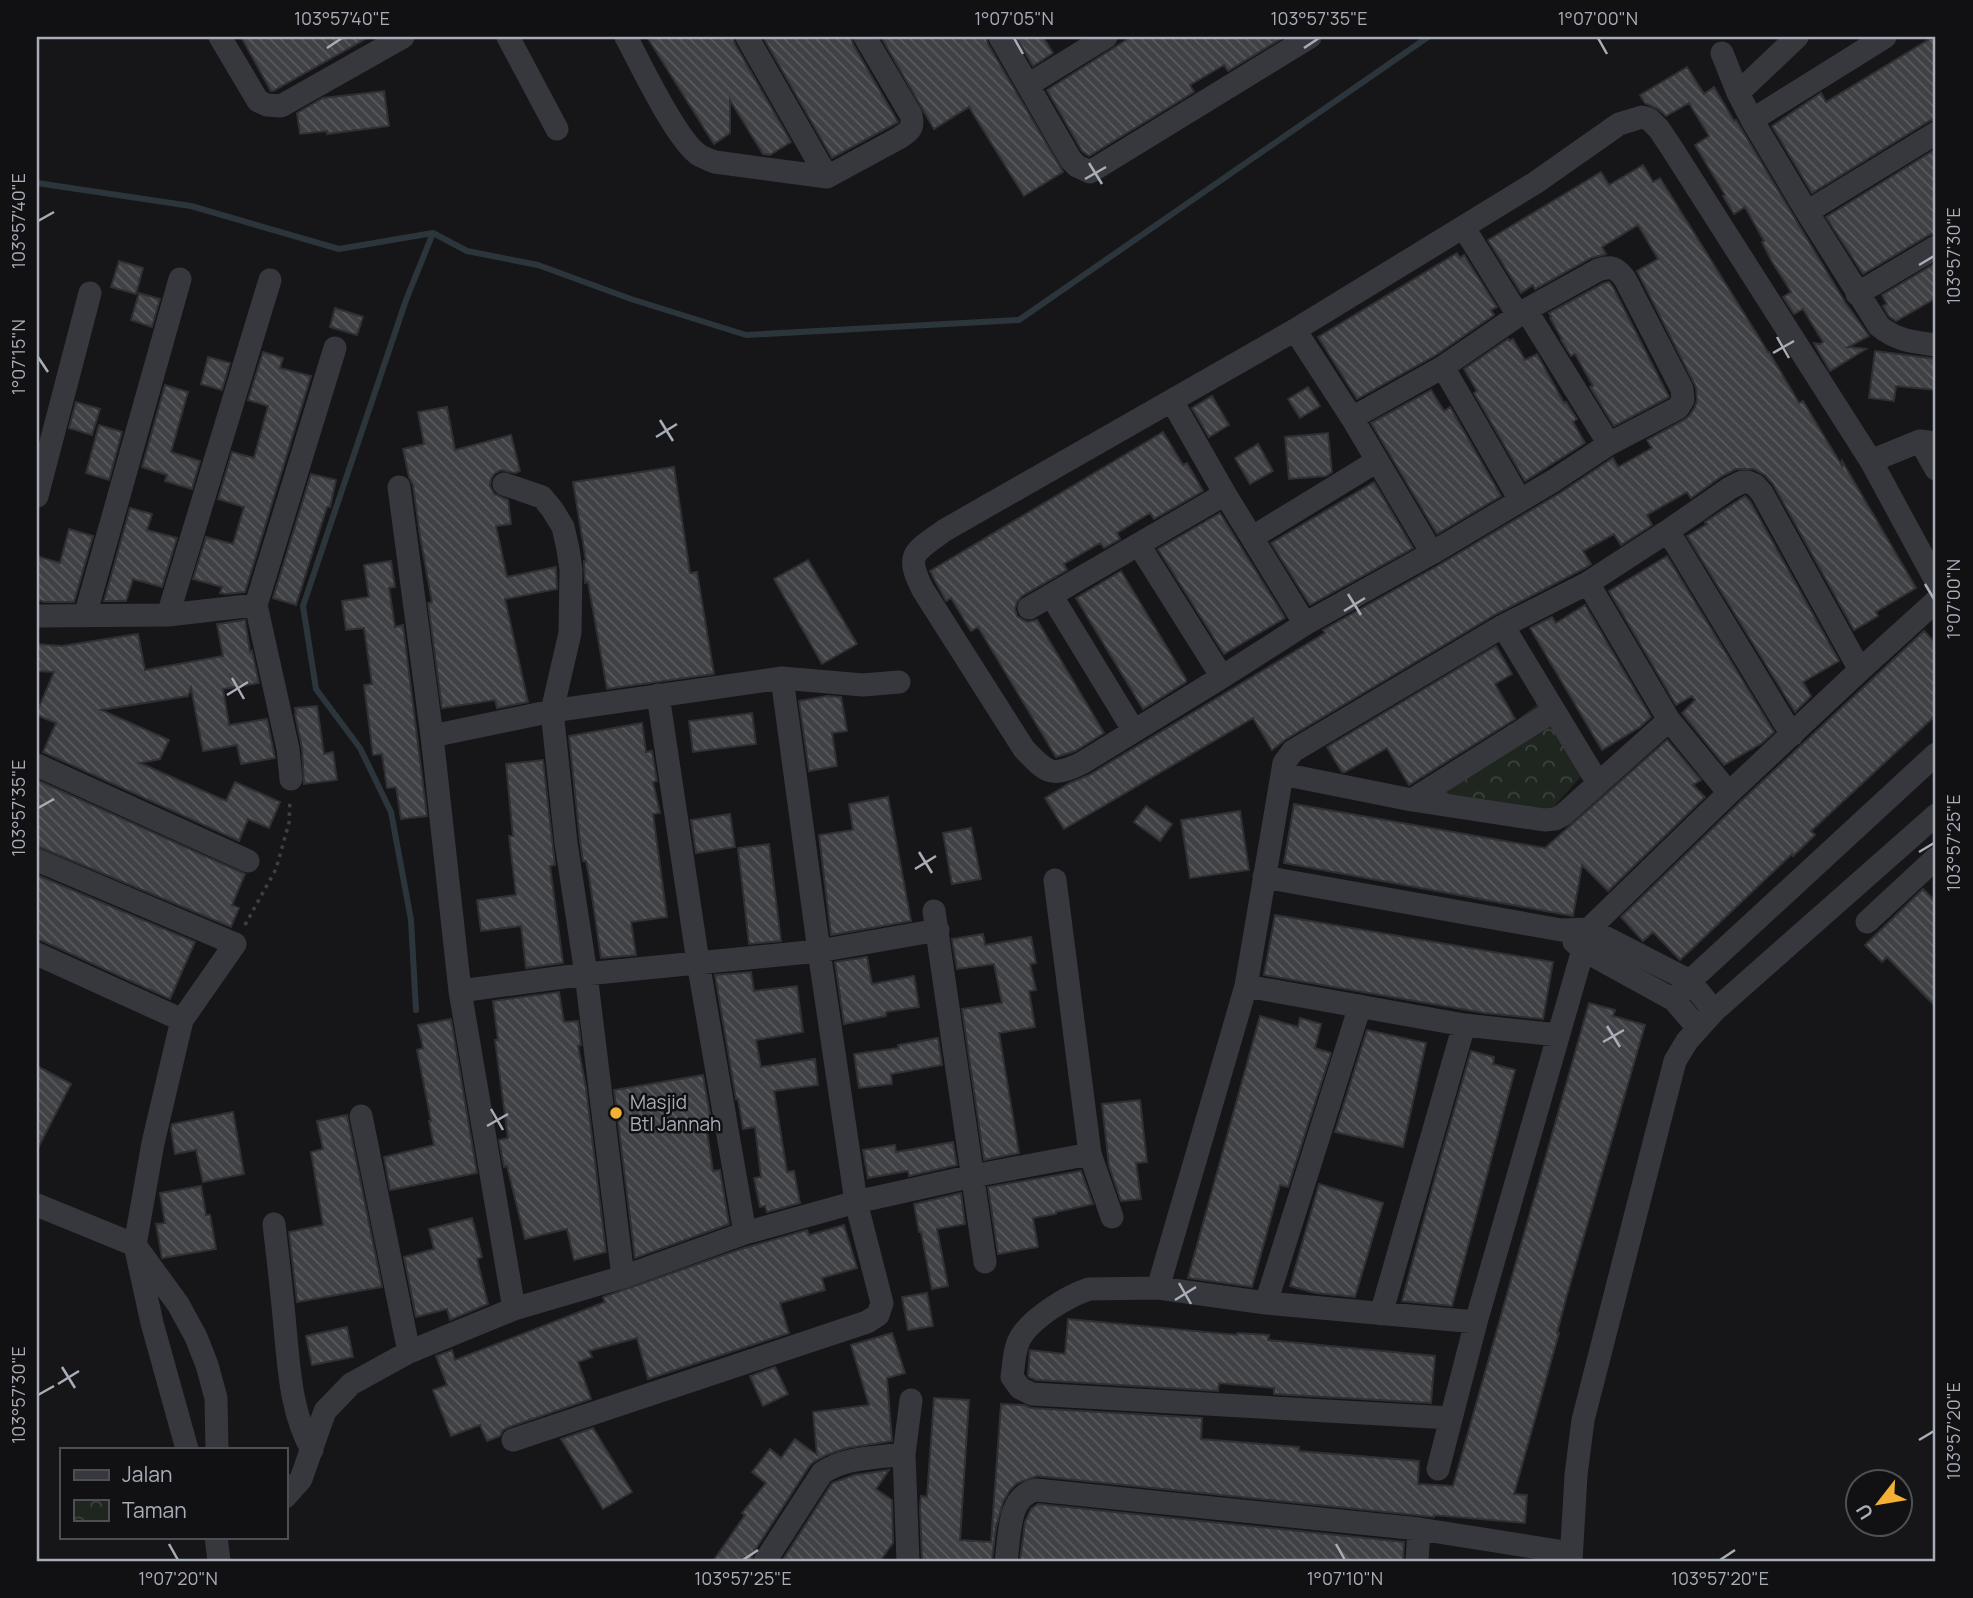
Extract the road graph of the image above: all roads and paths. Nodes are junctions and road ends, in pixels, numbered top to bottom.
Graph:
1 (219, 37) edge
2 (402, 37) edge
3 (508, 37) edge
4 (626, 37) edge
5 (747, 37) edge
6 (865, 37) edge
7 (1000, 37) edge
8 (1106, 37) edge
9 (1310, 37) edge
10 (1797, 37) edge
11 (1885, 37) edge
12 (1723, 53) dead end
13 (1028, 85) junction
14 (1738, 93) junction
15 (1752, 120) junction
16 (557, 129) dead end
17 (1936, 133) edge
18 (827, 177) junction
19 (1807, 212) junction
20 (1464, 228) junction
21 (1936, 247) edge
22 (180, 279) dead end
23 (270, 280) dead end
24 (90, 293) dead end
25 (1857, 294) junction
26 (1522, 312) junction
27 (1295, 330) junction
28 (1936, 345) edge
29 (335, 348) dead end
30 (1443, 367) junction
31 (1172, 401) junction
32 (1352, 418) junction
33 (1928, 442) edge
34 (1609, 444) junction
35 (1377, 461) junction
36 (1871, 461) junction
37 (1936, 468) edge
38 (504, 484) dead end
39 (399, 488) dead end
40 (1225, 494) junction
41 (37, 496) edge
42 (1521, 500) junction
43 (1668, 531) junction
44 (1253, 537) junction
45 (1139, 545) junction
46 (1432, 553) junction
47 (1936, 581) edge
48 (1588, 583) junction
49 (1051, 595) junction
50 (1936, 601) edge
51 (256, 606) junction
52 (1029, 608) dead end
53 (85, 615) junction
54 (168, 615) junction
55 (37, 616) edge
56 (1305, 624) junction
57 (1503, 626) junction
58 (1860, 670) junction
59 (1222, 677) junction
60 (782, 678) junction
61 (899, 682) dead end
62 (659, 695) junction
63 (552, 711) junction
64 (1553, 711) junction
65 (1669, 720) junction
66 (1134, 731) junction
67 (1792, 735) junction
68 (432, 736) junction
69 (1936, 754) edge
70 (37, 765) edge
71 (1282, 774) junction
72 (291, 779) dead end
73 (1598, 783) junction
74 (1729, 793) junction
75 (1412, 800) junction
76 (1936, 815) edge
77 (1936, 858) edge
78 (37, 860) edge
79 (248, 861) dead end
80 (1264, 877) junction
81 (1055, 880) dead end
82 (1867, 922) dead end
83 (1586, 939) junction
84 (819, 951) junction
85 (37, 954) edge
86 (698, 962) junction
87 (586, 974) junction
88 (1690, 981) junction
89 (1246, 986) junction
90 (460, 991) junction
91 (1674, 1000) junction
92 (1360, 1006) junction
93 (183, 1020) junction
94 (1706, 1020) junction
95 (1464, 1025) junction
96 (1558, 1035) junction
97 (361, 1116) dead end
98 (1090, 1154) junction
99 (972, 1176) junction
100 (856, 1202) junction
101 (37, 1205) edge
102 (1112, 1217) dead end
103 (274, 1224) dead end
104 (745, 1233) junction
105 (135, 1245) junction
106 (985, 1262) dead end
107 (623, 1278) junction
108 (1158, 1287) junction
109 (1266, 1303) junction
110 (514, 1309) junction
111 (1381, 1314) junction
112 (1476, 1322) junction
113 (409, 1352) junction
114 (911, 1401) dead end
115 (1450, 1418) junction
116 (513, 1440) dead end
117 (187, 1448) edge
118 (217, 1448) edge
119 (312, 1450) junction
120 (904, 1454) junction
121 (1438, 1469) dead end
122 (287, 1495) edge
123 (1419, 1529) junction
124 (216, 1538) edge
125 (1516, 1553) edge
126 (1571, 1557) edge
127 (907, 1559) edge
128 (219, 1561) edge
129 (765, 1561) edge
130 (1006, 1561) edge
131 (1417, 1561) edge

1 - 2 street
3 - 16 street
4 - 18 street
5 - 18 street
6 - 18 street
7 - 13 street
8 - 13 street
9 - 13 street
10 - 14 street
11 - 15 street
12 - 14 street
14 - 15 street
15 - 19 street
17 - 19 street
19 - 25 street
20 - 26 street
20 - 27 street
20 - 36 street
21 - 25 street
22 - 53 street
23 - 54 street
24 - 41 street
25 - 28 street
26 - 30 street
26 - 34 street
26 - 34 street
27 - 31 street
27 - 32 street
29 - 51 street
30 - 32 street
30 - 42 street
31 - 40 street
31 - 66 street
32 - 35 street
33 - 36 street
33 - 37 street
34 - 42 street
35 - 44 street
35 - 46 street
36 - 47 street
38 - 63 street
39 - 68 street
40 - 44 street
40 - 45 street
42 - 46 street
43 - 48 street
43 - 58 street
43 - 67 street
44 - 56 street
45 - 49 street
45 - 59 street
46 - 56 street
48 - 57 street
48 - 65 street
49 - 52 street
49 - 66 street
50 - 58 street
51 - 54 street
51 - 72 street
53 - 54 street
53 - 55 street
56 - 59 street
57 - 64 street
57 - 71 street
58 - 67 street
59 - 66 street
60 - 61 street
60 - 62 street
60 - 84 street
62 - 63 street
62 - 86 street
63 - 68 street
63 - 87 street
64 - 73 street
64 - 75 street
65 - 73 street
65 - 74 street
67 - 74 street
68 - 90 street
69 - 88 street
70 - 79 street
71 - 75 street
71 - 80 street
73 - 75 street
74 - 83 street
76 - 94 street
77 - 82 street
78 - 93 street
80 - 83 street
80 - 89 street
81 - 98 street
83 - 88 street
83 - 91 street
83 - 96 street
84 - 86 street
84 - 99 street
84 - 100 street
85 - 93 street
86 - 87 street
86 - 104 street
87 - 90 street
87 - 107 street
88 - 91 street
88 - 94 street
89 - 92 street
89 - 108 street
90 - 110 street
91 - 94 street
92 - 95 street
92 - 109 street
93 - 105 street
94 - 126 street
95 - 96 street
95 - 111 street
96 - 112 street
97 - 113 street
98 - 99 street
98 - 102 street
99 - 100 street
99 - 106 street
100 - 104 street
100 - 116 street
101 - 105 street
103 - 119 street
104 - 107 street
105 - 117 street
105 - 118 street
107 - 110 street
108 - 109 street
108 - 115 street
109 - 111 street
110 - 113 street
111 - 112 street
112 - 115 street
113 - 119 street
114 - 120 street
115 - 121 street
119 - 122 street
120 - 127 street
120 - 129 street
123 - 125 street
123 - 130 street
123 - 131 street
124 - 128 street
125 - 126 street

